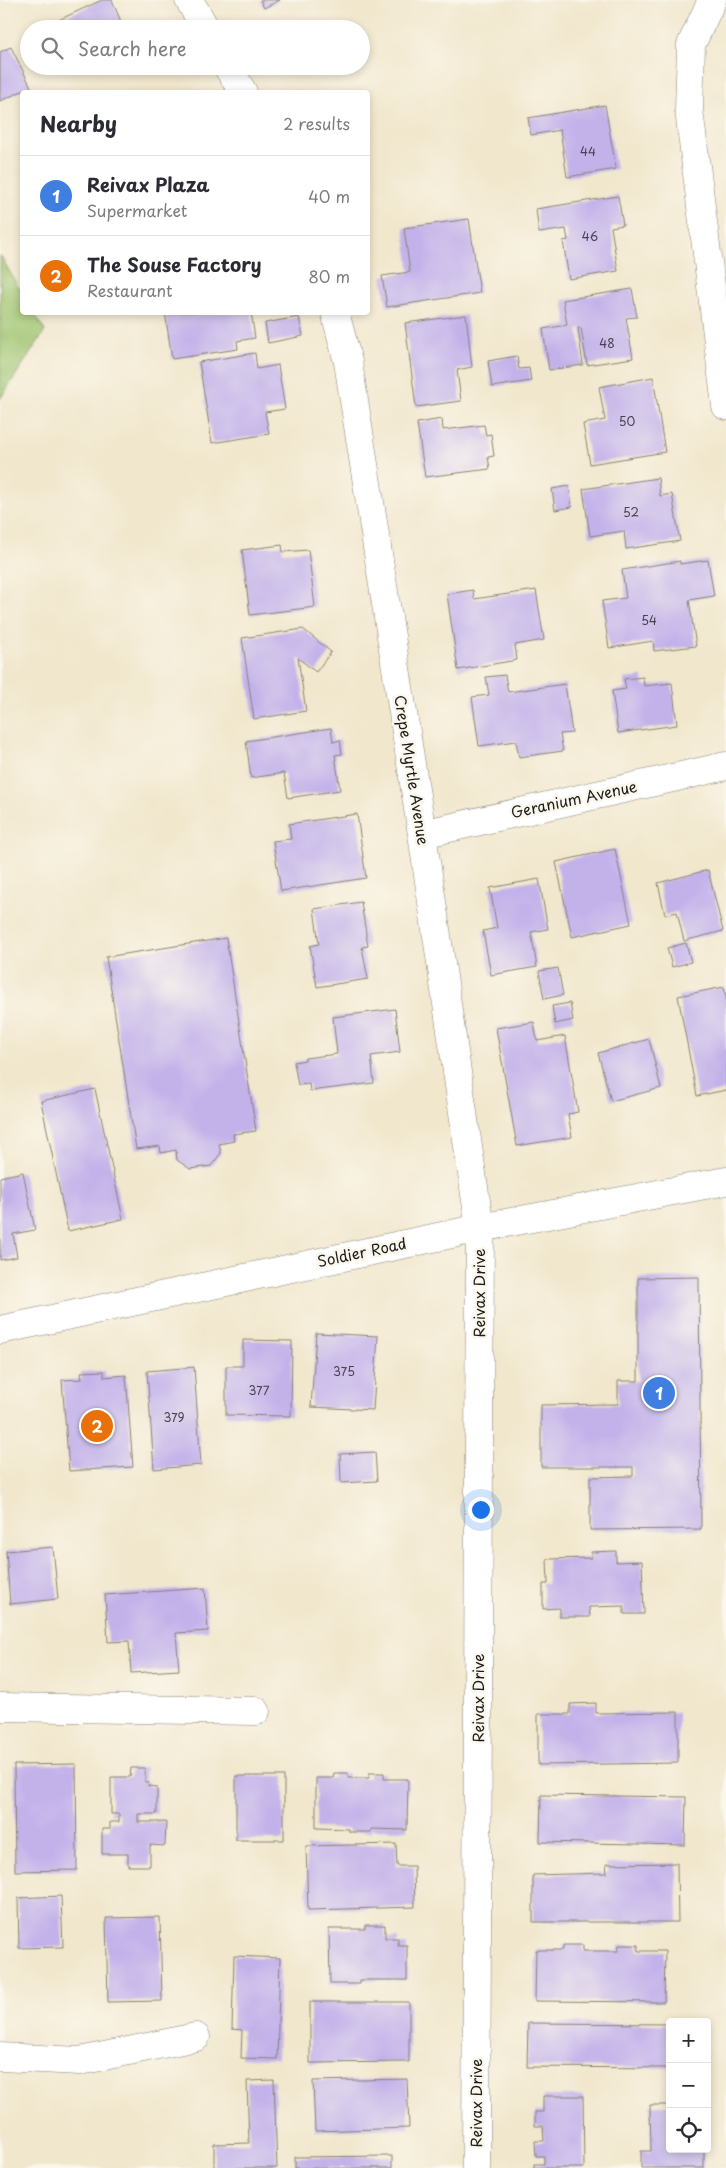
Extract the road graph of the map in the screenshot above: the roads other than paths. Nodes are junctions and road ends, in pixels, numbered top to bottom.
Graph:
1 (189, 0) edge
2 (712, 0) edge
3 (201, 20) edge
4 (233, 75) edge
5 (242, 90) edge
6 (336, 315) edge
7 (726, 406) edge
8 (726, 766) edge
9 (422, 834) junction
10 (726, 1181) edge
11 (480, 1228) junction
12 (0, 1330) edge
13 (0, 1707) edge
14 (256, 1711) dead end
15 (196, 2037) dead end
16 (0, 2057) edge
17 (476, 2168) edge

1 - 3 street
2 - 7 street
4 - 5 street
6 - 9 street, Crepe Myrtle Avenue
8 - 9 street, Geranium Avenue
9 - 11 street, Crepe Myrtle Avenue
10 - 11 street, Soldier Road
11 - 12 street, Soldier Road
11 - 17 street, Reivax Drive
13 - 14 street
15 - 16 street

